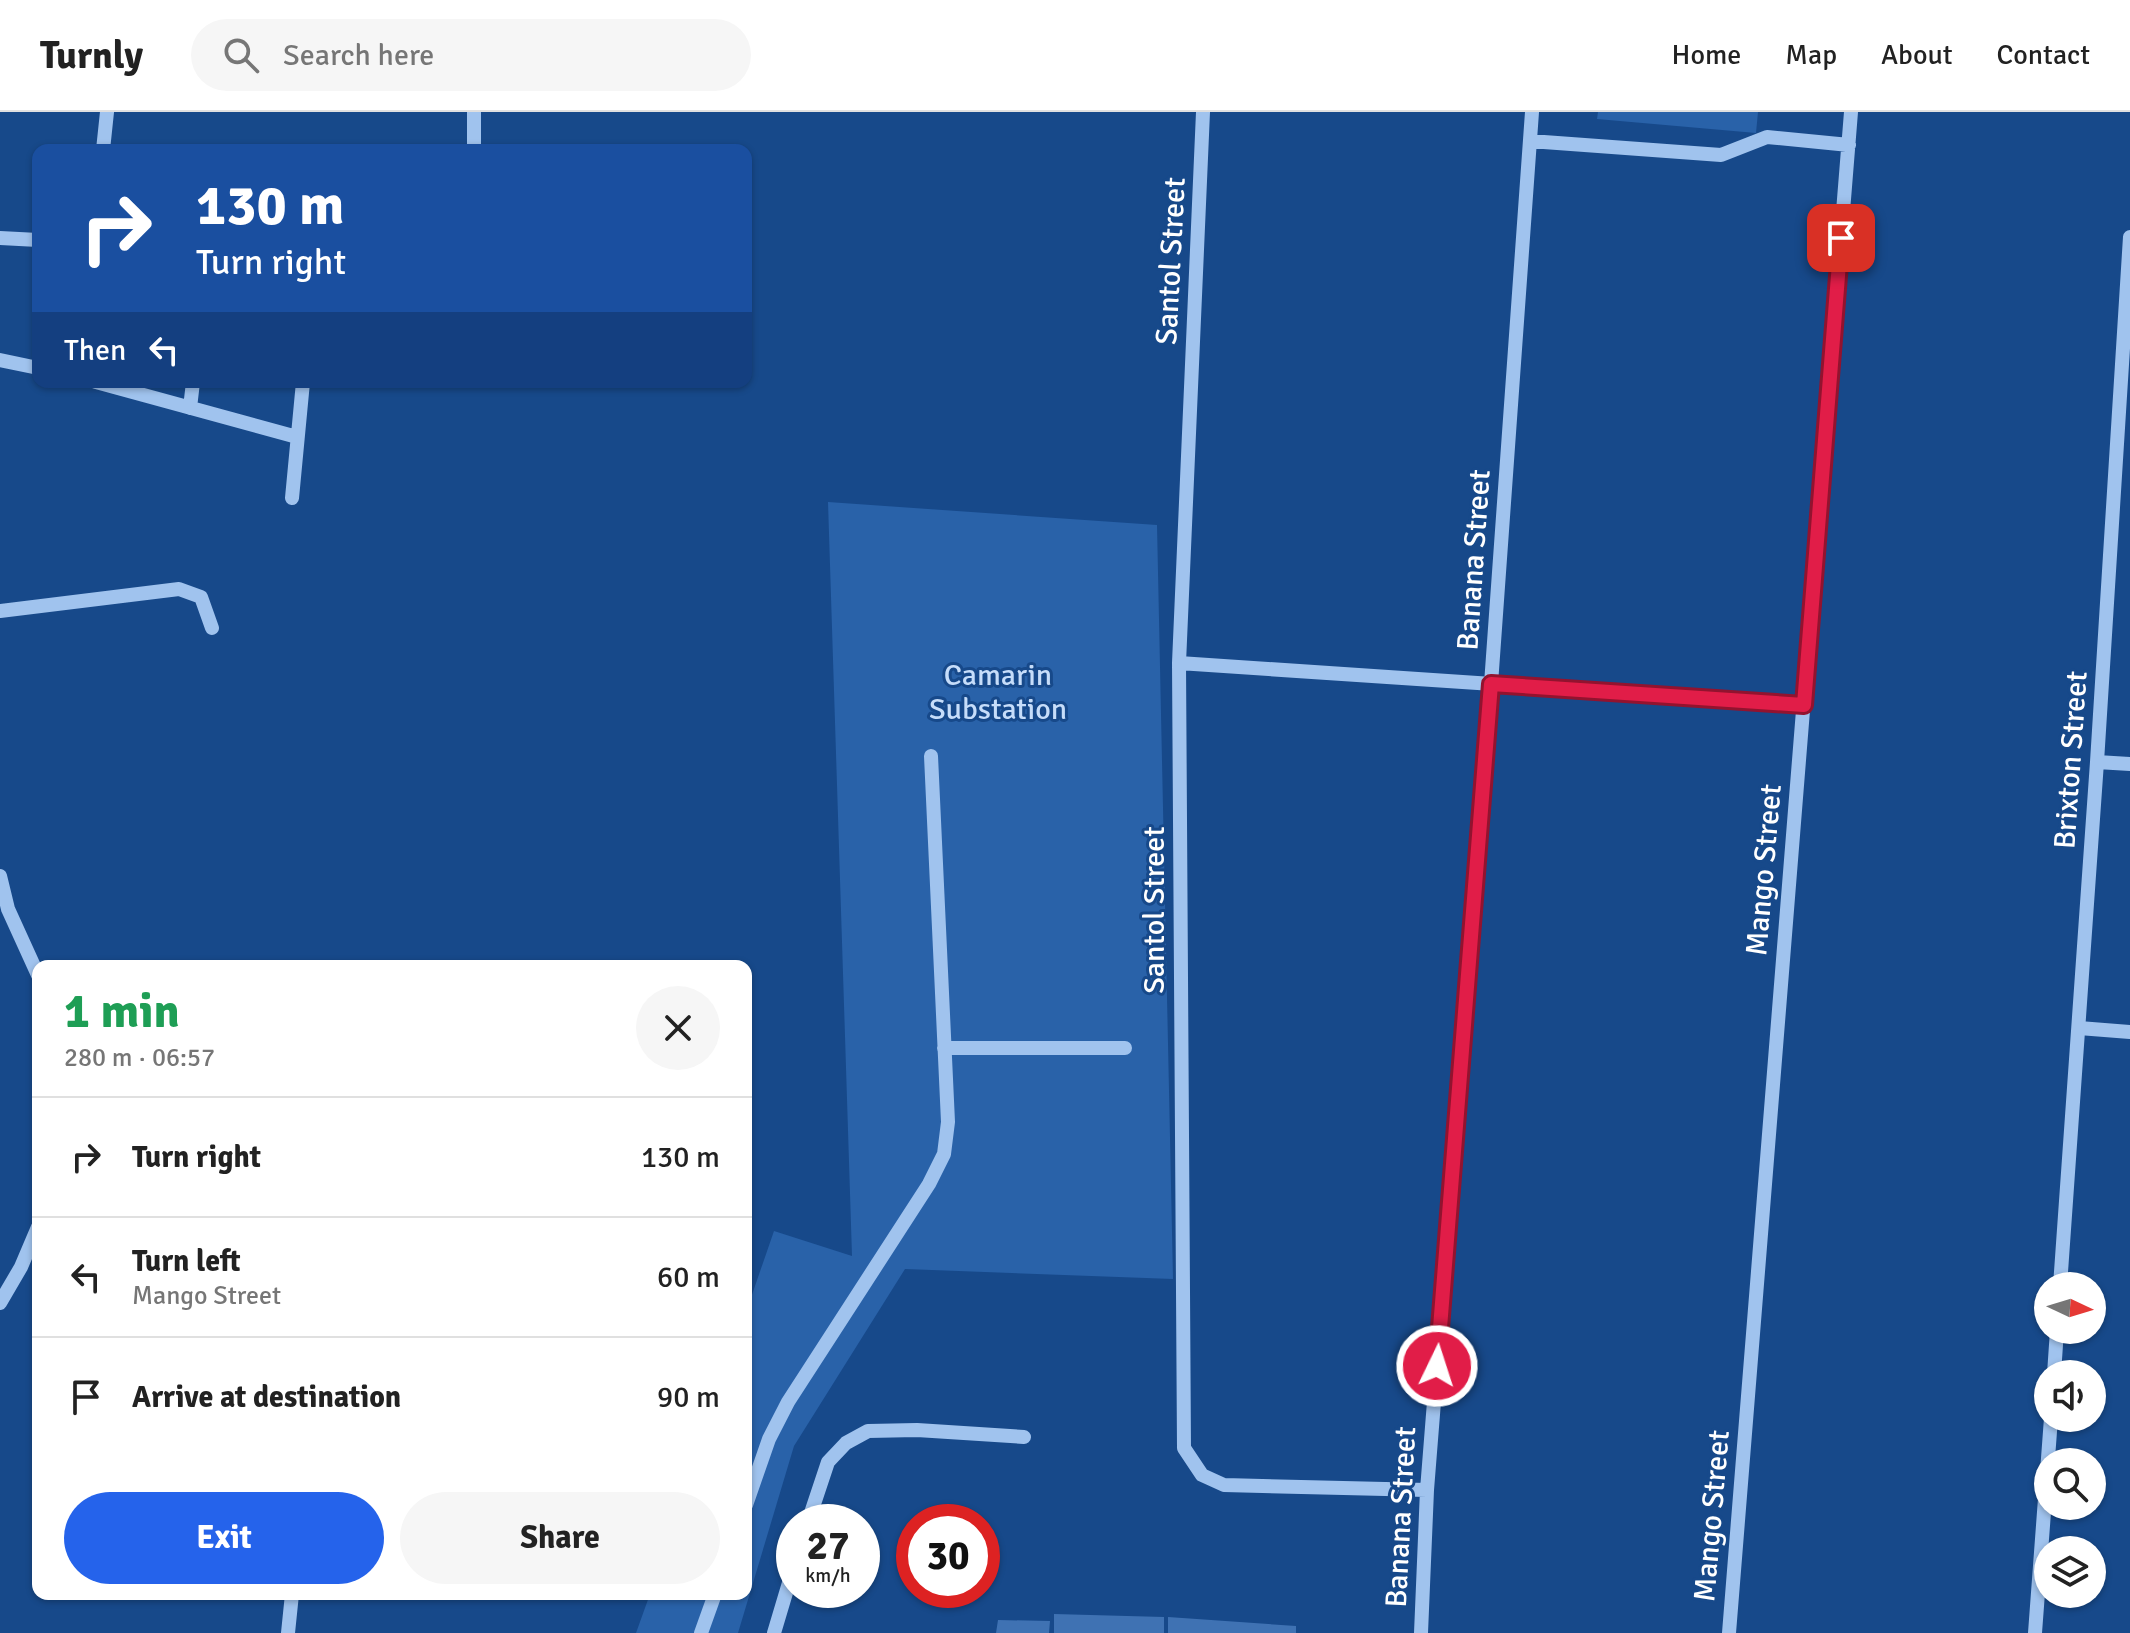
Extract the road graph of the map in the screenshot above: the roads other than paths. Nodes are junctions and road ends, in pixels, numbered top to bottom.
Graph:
1 (107, 112) edge
2 (474, 112) edge
3 (1203, 112) edge
4 (1532, 112) edge
5 (1851, 112) edge
6 (1530, 141) junction
7 (104, 144) edge
8 (474, 144) edge
9 (1849, 145) junction
10 (2130, 237) edge
11 (0, 238) edge
12 (32, 240) edge
13 (0, 360) edge
14 (32, 367) edge
15 (118, 388) edge
16 (192, 388) edge
17 (302, 388) edge
18 (190, 408) junction
19 (297, 437) junction
20 (292, 498) dead end
21 (0, 611) edge
22 (212, 628) dead end
23 (1179, 663) junction
24 (1491, 684) junction
25 (1804, 705) junction
26 (931, 756) dead end
27 (2097, 762) junction
28 (2130, 764) edge
29 (0, 876) edge
30 (32, 962) edge
31 (2079, 1028) junction
32 (2130, 1032) edge
33 (944, 1048) junction
34 (1125, 1048) dead end
35 (32, 1241) edge
36 (2061, 1272) edge
37 (0, 1303) edge
38 (2050, 1432) edge
39 (1024, 1437) dead end
40 (752, 1488) edge
41 (1427, 1490) junction
42 (814, 1504) edge
43 (291, 1600) edge
44 (713, 1600) edge
45 (781, 1608) edge
46 (288, 1633) edge
47 (701, 1633) edge
48 (774, 1633) edge
49 (1421, 1633) edge
50 (1729, 1633) edge
51 (2035, 1633) edge

1 - 7 street
2 - 8 street
3 - 23 street, Santol Street
4 - 6 street, Banana Street
5 - 9 street, Mango Street
6 - 9 street
6 - 24 street, Banana Street
9 - 25 street, Mango Street
10 - 27 street, Brixton Street
11 - 12 street
13 - 14 street
15 - 18 street
16 - 18 street
17 - 19 street
18 - 19 street
19 - 20 street
21 - 22 street
23 - 24 street
23 - 41 street, Santol Street
24 - 25 street
24 - 41 street, Banana Street
25 - 50 street, Mango Street
26 - 33 street
27 - 28 street
27 - 31 street, Brixton Street
29 - 30 street
31 - 32 street
31 - 36 street, Brixton Street
33 - 34 street
33 - 40 street
35 - 37 street
38 - 51 street
39 - 42 street
41 - 49 street, Banana Street
43 - 46 street
44 - 47 street
45 - 48 street

